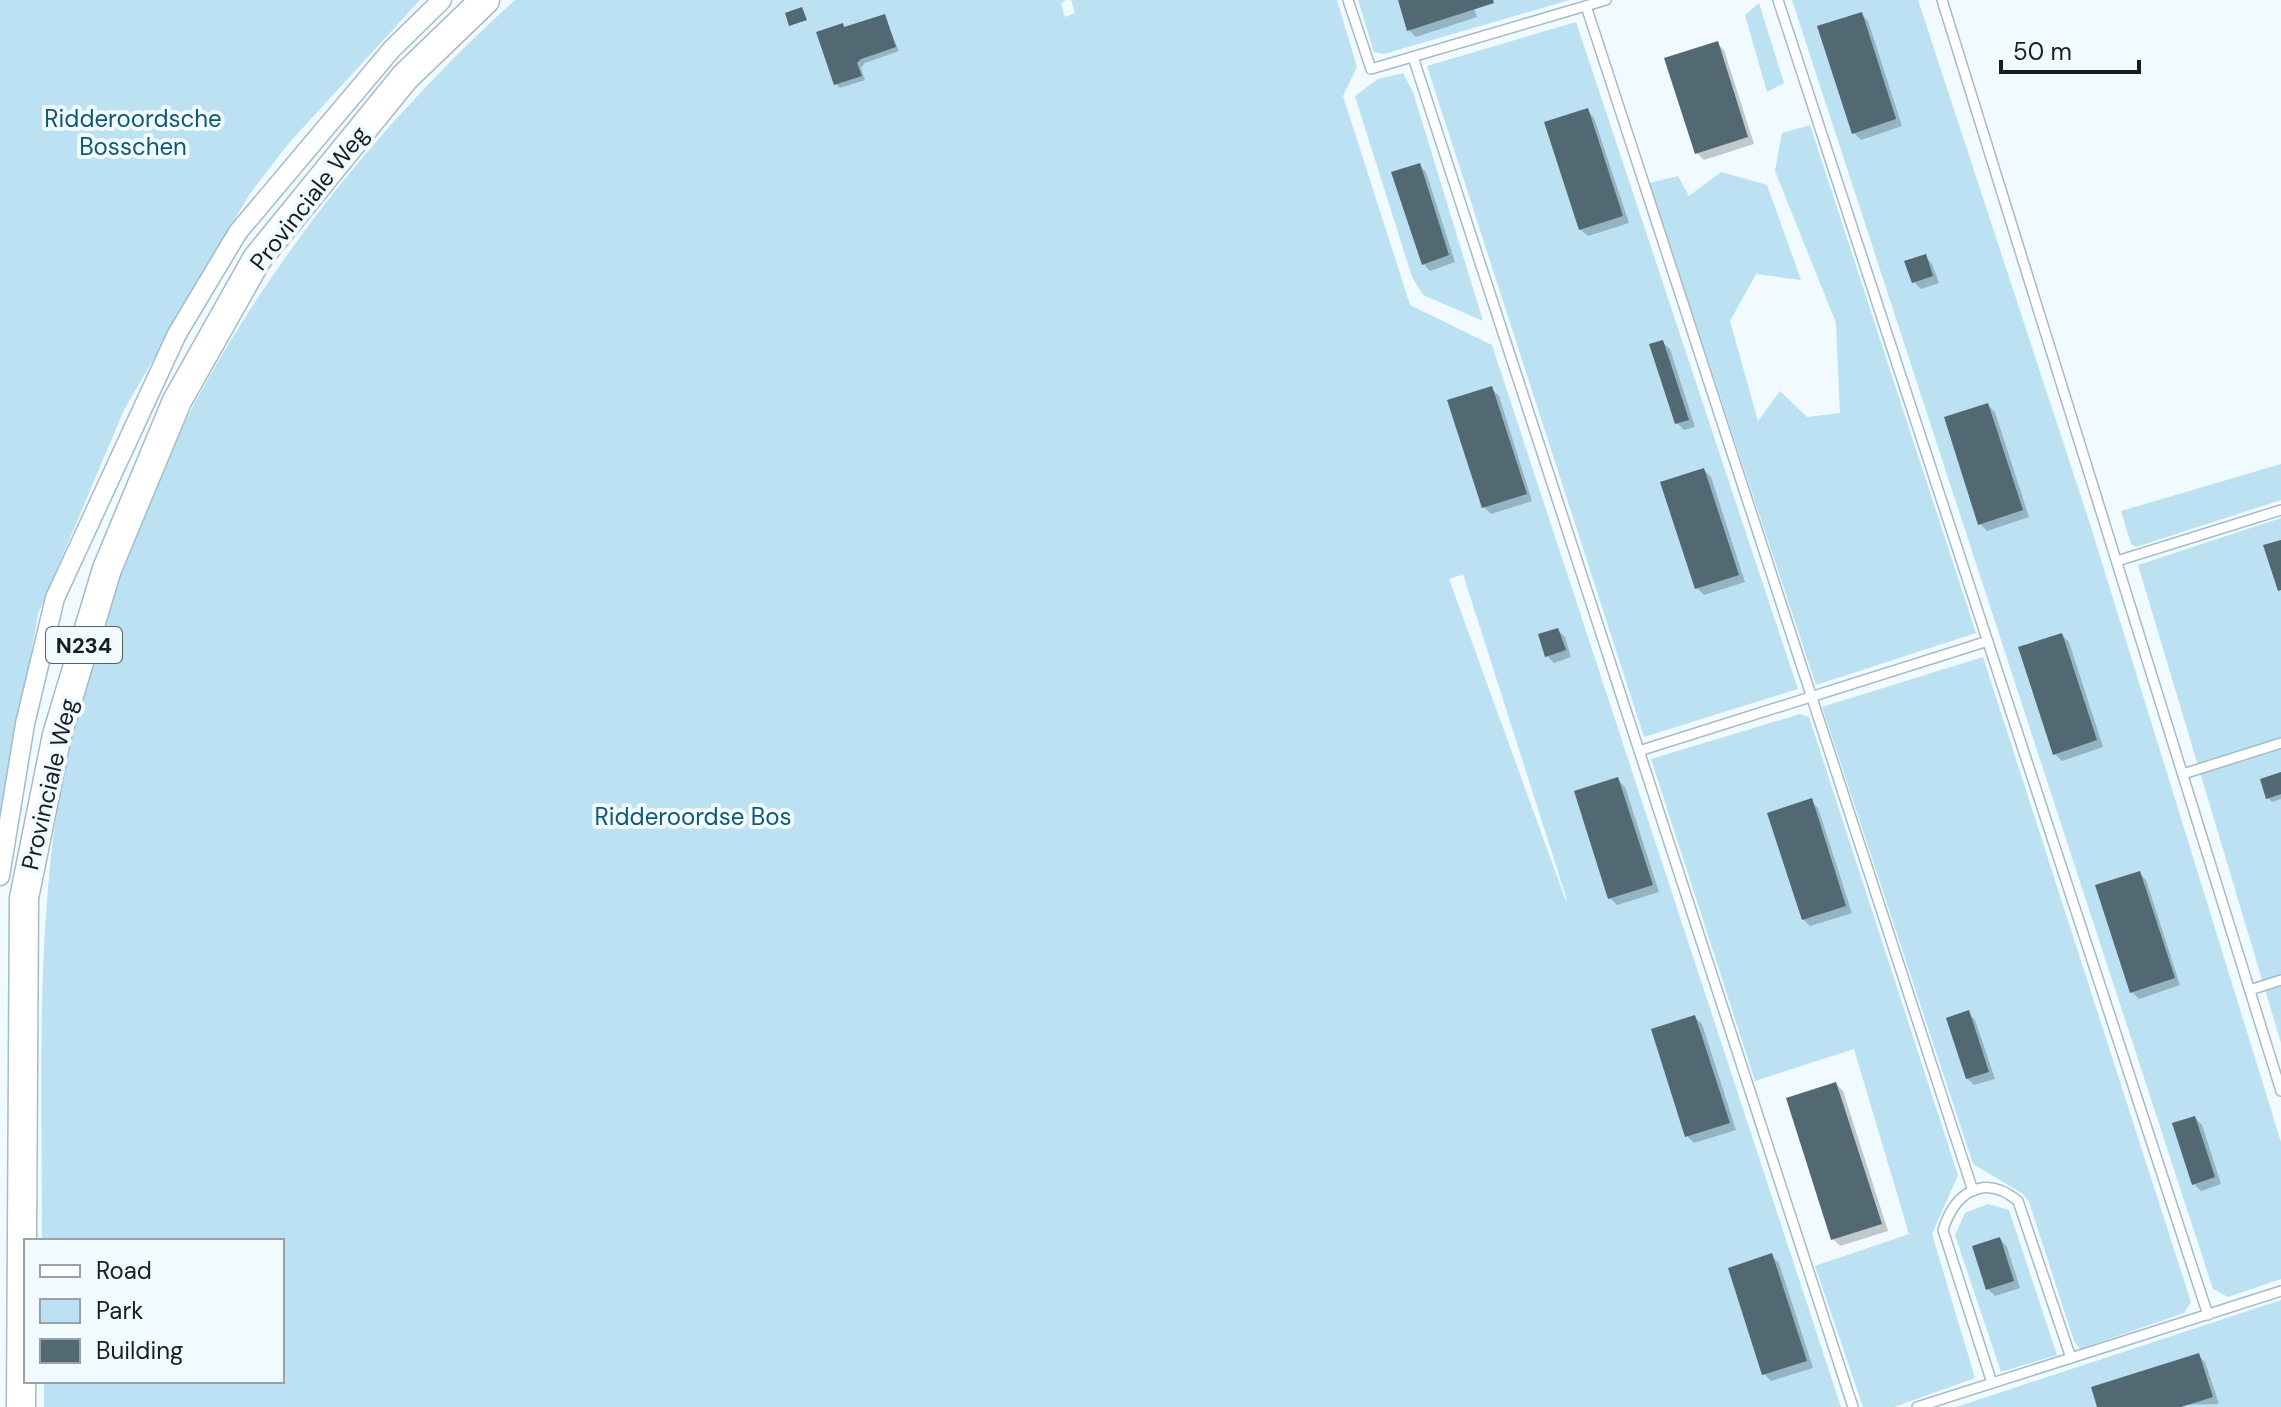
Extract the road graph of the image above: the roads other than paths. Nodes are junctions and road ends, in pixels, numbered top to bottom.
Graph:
1 (442, 0) edge
2 (485, 0) edge
3 (1348, 0) edge
4 (1606, 0) edge
5 (1778, 0) edge
6 (1942, 0) edge
7 (1586, 6) junction
8 (1413, 57) junction
9 (2281, 510) edge
10 (2117, 561) junction
11 (1988, 641) junction
12 (1812, 696) junction
13 (2281, 743) edge
14 (1639, 751) junction
15 (2183, 774) junction
16 (0, 876) edge
17 (2281, 980) edge
18 (2250, 990) junction
19 (2281, 1091) edge
20 (1973, 1191) junction
21 (2281, 1291) edge
22 (2208, 1315) junction
23 (2071, 1358) junction
24 (1992, 1383) junction
25 (21, 1407) edge
26 (1853, 1407) edge
27 (1917, 1407) edge

1 - 16 street, Provinciale Weg
2 - 25 main road, Provinciale Weg / N234
3 - 8 lane
4 - 7 lane
5 - 11 lane
6 - 10 lane
7 - 8 lane
7 - 12 lane
8 - 14 lane
9 - 10 lane
10 - 15 lane
11 - 12 lane
11 - 22 lane
12 - 14 lane
12 - 20 lane
13 - 15 lane
14 - 26 lane
15 - 18 lane
17 - 18 lane
18 - 19 lane
20 - 23 lane
20 - 24 lane
21 - 22 lane
22 - 23 lane
23 - 24 lane
24 - 27 lane

